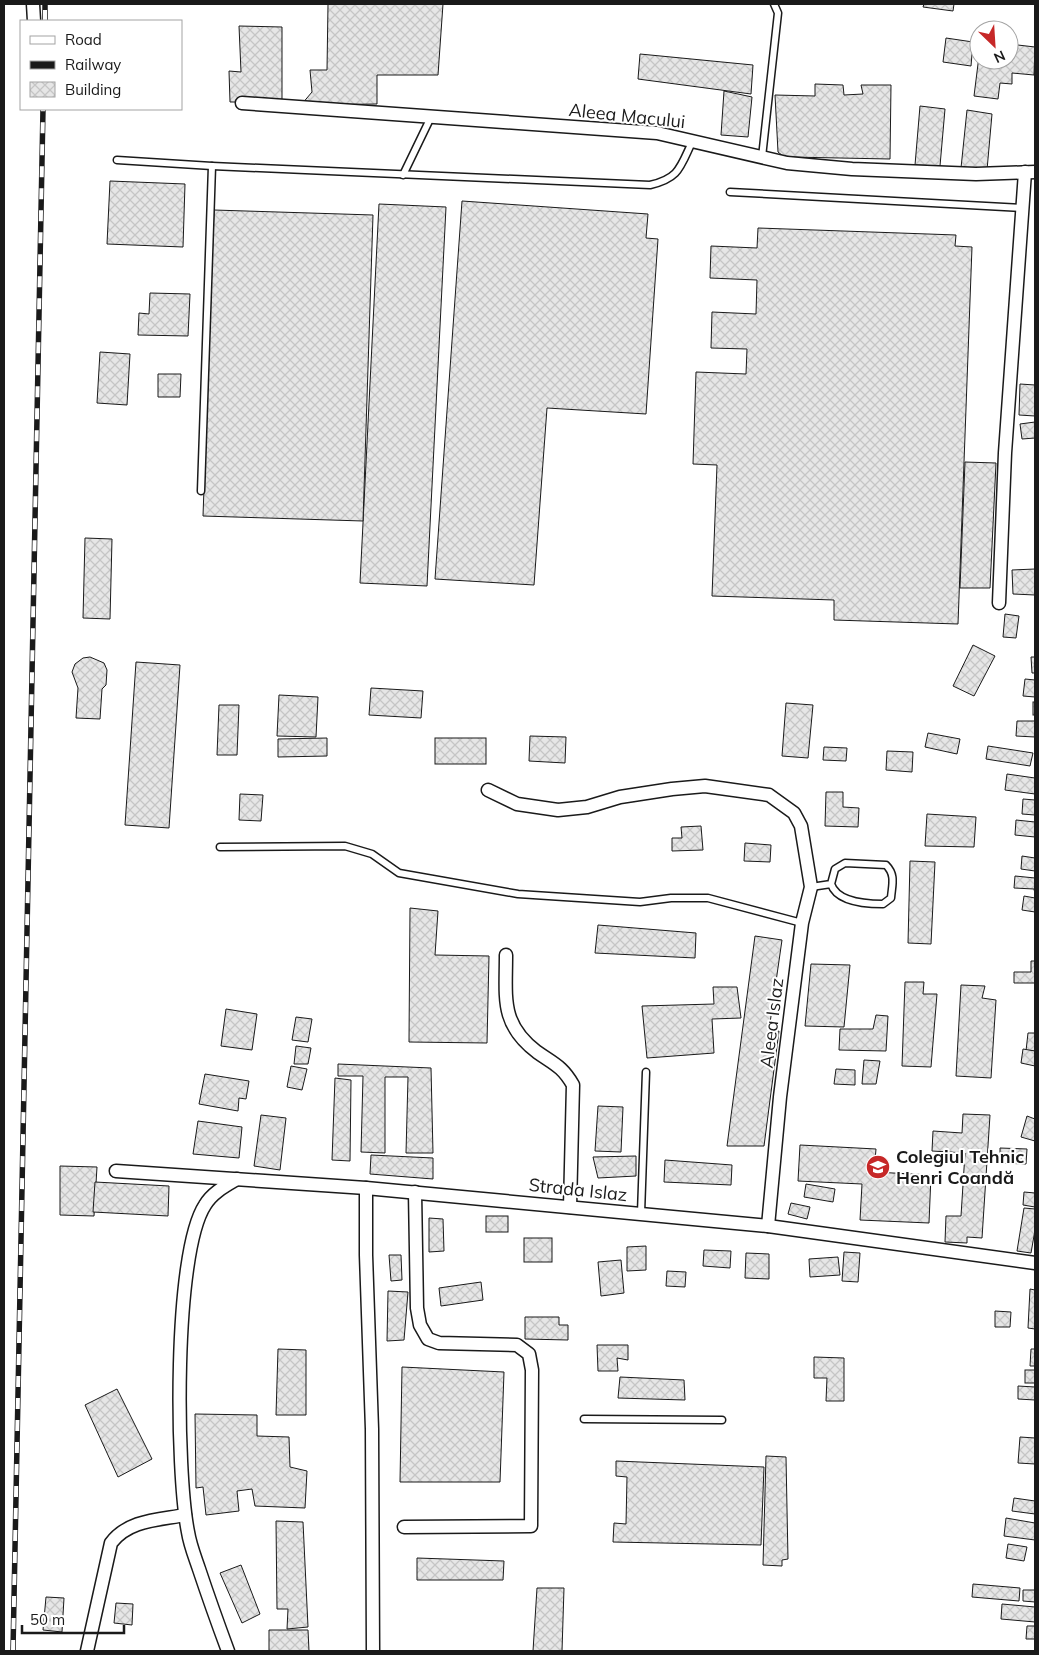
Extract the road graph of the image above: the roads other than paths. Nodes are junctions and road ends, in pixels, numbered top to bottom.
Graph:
1 (33, 4) edge
2 (774, 4) edge
3 (34, 20) edge
4 (242, 103) dead end
5 (431, 117) junction
6 (693, 140) junction
7 (762, 157) junction
8 (117, 160) dead end
9 (212, 166) junction
10 (1030, 172) edge
11 (403, 174) junction
12 (730, 192) dead end
13 (1023, 208) junction
14 (201, 491) dead end
15 (999, 603) dead end
16 (488, 790) dead end
17 (220, 846) dead end
18 (831, 884) junction
19 (811, 887) junction
20 (802, 923) junction
21 (506, 956) dead end
22 (646, 1072) dead end
23 (116, 1171) dead end
24 (237, 1179) junction
25 (366, 1188) junction
26 (415, 1192) junction
27 (570, 1206) junction
28 (642, 1214) junction
29 (768, 1226) junction
30 (1035, 1263) edge
31 (584, 1419) dead end
32 (722, 1420) dead end
33 (185, 1515) junction
34 (404, 1527) dead end
35 (87, 1651) edge
36 (228, 1651) edge
37 (373, 1651) edge

1 - 3 street
2 - 7 lane
4 - 5 street, Aleea Macului
5 - 6 street, Aleea Macului
5 - 11 lane
6 - 7 street, Aleea Macului
6 - 11 lane
7 - 10 street, Aleea Macului
8 - 9 lane
9 - 11 lane
9 - 14 lane
10 - 13 street
12 - 13 lane
13 - 15 street
16 - 19 street, Aleea Islaz
17 - 20 lane
18 - 18 lane
18 - 19 lane
19 - 20 street, Aleea Islaz
20 - 29 street, Aleea Islaz
21 - 27 street
22 - 28 lane
23 - 24 street, Strada Islaz
24 - 25 street, Strada Islaz
24 - 33 street
25 - 26 street, Strada Islaz
25 - 37 street
26 - 27 street, Strada Islaz
26 - 34 street
27 - 28 street, Strada Islaz
28 - 29 street, Strada Islaz
29 - 30 street, Strada Islaz
31 - 32 lane
33 - 35 street
33 - 36 street

